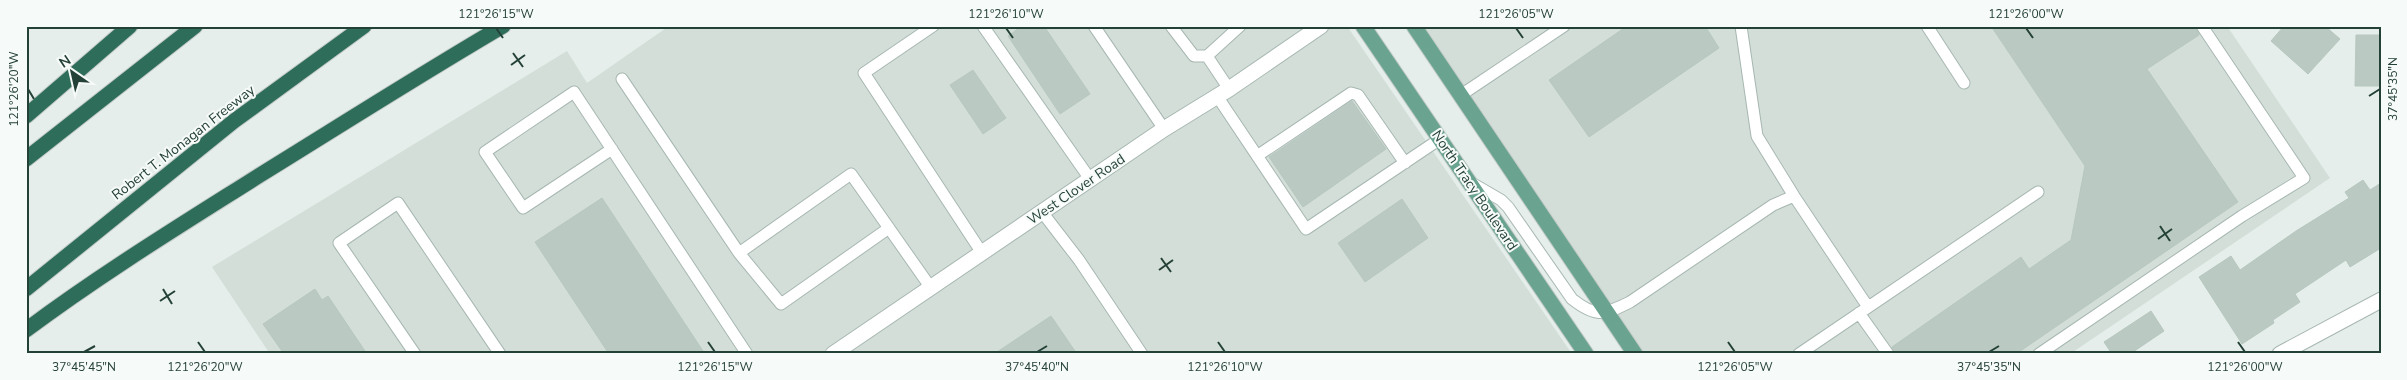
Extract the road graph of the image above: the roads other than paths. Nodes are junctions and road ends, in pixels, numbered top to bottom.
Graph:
1 (130, 26) edge
2 (195, 26) edge
3 (364, 26) edge
4 (503, 26) edge
5 (933, 26) edge
6 (983, 26) edge
7 (1094, 26) edge
8 (1171, 26) edge
9 (1240, 26) edge
10 (1321, 26) edge
11 (1363, 26) edge
12 (1414, 26) edge
13 (1564, 26) edge
14 (1741, 26) edge
15 (1927, 26) edge
16 (2202, 26) edge
17 (1207, 56) junction
18 (622, 79) dead end
19 (1964, 82) dead end
20 (1223, 93) junction
21 (1461, 95) junction
22 (26, 116) edge
23 (1164, 129) junction
24 (1440, 139) junction
25 (612, 149) junction
26 (1257, 156) junction
27 (26, 159) edge
28 (1405, 163) junction
29 (1090, 179) junction
30 (1469, 181) junction
31 (2038, 192) dead end
32 (1794, 196) junction
33 (1042, 212) junction
34 (889, 228) junction
35 (739, 253) junction
36 (982, 253) junction
37 (931, 288) junction
38 (26, 289) edge
39 (2381, 300) edge
40 (1863, 310) junction
41 (1608, 314) junction
42 (26, 330) edge
43 (416, 354) edge
44 (500, 354) edge
45 (747, 354) edge
46 (833, 354) edge
47 (1142, 354) edge
48 (1586, 354) edge
49 (1635, 354) edge
50 (1799, 354) edge
51 (1888, 354) edge
52 (2039, 354) edge
53 (2280, 354) edge

1 - 22 highway
2 - 27 highway
3 - 38 highway, Robert T. Monagan Freeway
4 - 42 highway
5 - 36 lane
6 - 29 lane
7 - 23 lane
8 - 17 lane
9 - 17 lane
10 - 20 street, West Clover Road
11 - 24 main road, North Tracy Boulevard
12 - 21 main road
13 - 21 lane
14 - 32 lane
15 - 19 lane
16 - 52 lane
17 - 20 lane
18 - 35 lane
20 - 23 street, West Clover Road
20 - 26 lane
21 - 41 main road
23 - 29 street, West Clover Road
24 - 28 lane
24 - 30 main road, North Tracy Boulevard
25 - 25 lane
25 - 45 lane
26 - 28 lane
26 - 28 lane
29 - 33 street, West Clover Road
30 - 41 lane
30 - 48 main road, North Tracy Boulevard
31 - 40 lane
32 - 40 lane
32 - 41 lane
33 - 36 street, West Clover Road
33 - 47 lane
34 - 35 lane
34 - 35 lane
34 - 37 lane
36 - 37 street, West Clover Road
37 - 46 street, West Clover Road
39 - 53 street
40 - 50 lane
40 - 51 lane
41 - 49 main road
43 - 44 lane

